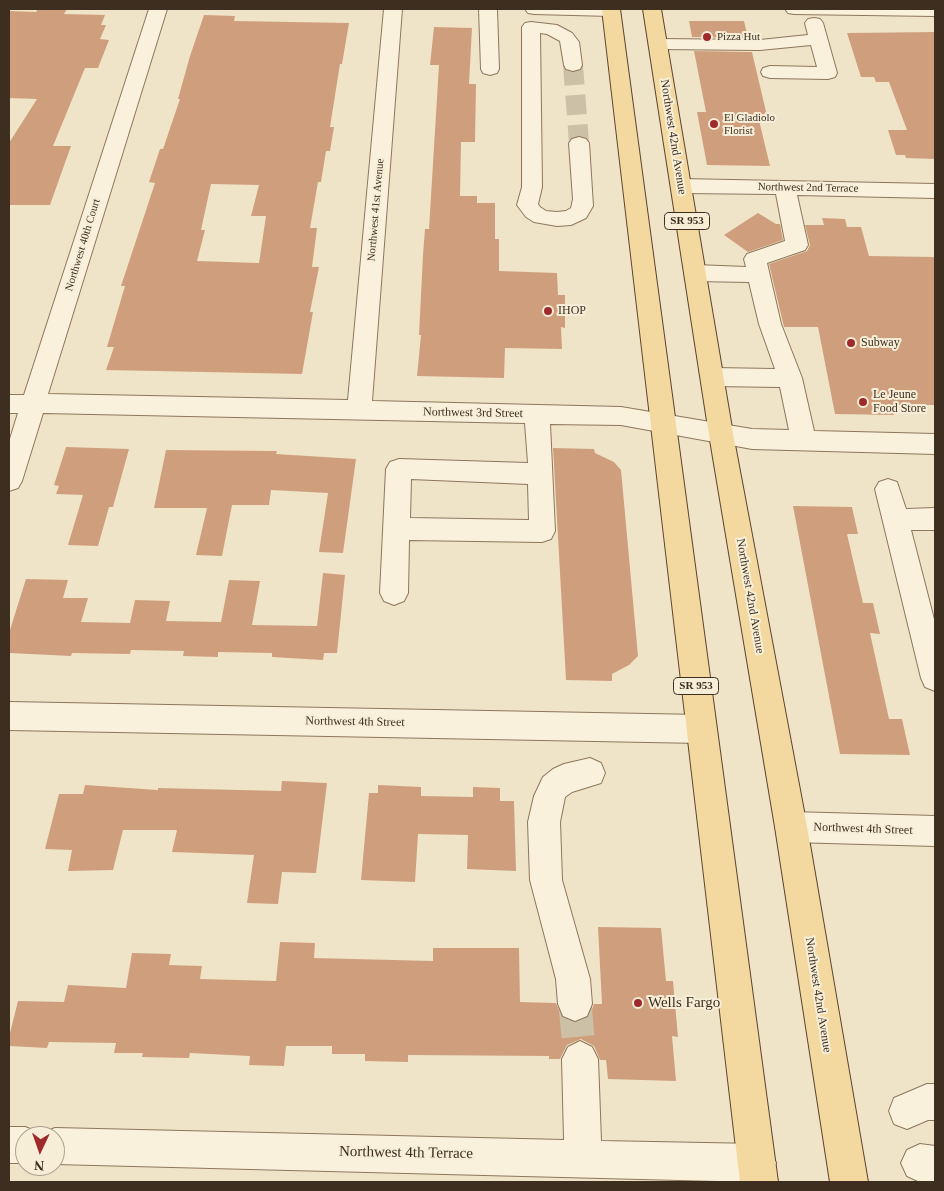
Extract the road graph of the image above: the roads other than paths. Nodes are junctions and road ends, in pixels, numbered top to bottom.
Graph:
1 (158, 9) edge
2 (393, 9) edge
3 (488, 9) edge
4 (652, 9) edge
5 (794, 9) edge
6 (810, 9) edge
7 (611, 10) edge
8 (935, 11) edge
9 (532, 15) edge
10 (819, 40) junction
11 (658, 44) junction
12 (573, 66) tunnel mouth
13 (490, 69) dead end
14 (770, 72) dead end
15 (579, 144) tunnel mouth
16 (681, 186) junction
17 (786, 188) junction
18 (935, 191) edge
19 (695, 273) junction
20 (758, 274) junction
21 (713, 377) junction
22 (790, 378) junction
23 (33, 403) junction
24 (9, 404) edge
25 (359, 411) junction
26 (537, 414) junction
27 (662, 423) junction
28 (721, 434) junction
29 (804, 440) junction
30 (935, 444) edge
31 (541, 474) junction
32 (9, 481) edge
33 (888, 489) dead end
34 (935, 519) edge
35 (896, 520) junction
36 (396, 529) junction
37 (394, 593) dead end
38 (935, 678) edge
39 (9, 716) edge
40 (701, 728) junction
41 (590, 773) dead end
42 (791, 826) junction
43 (935, 831) edge
44 (576, 1004) tunnel mouth
45 (580, 1059) tunnel mouth
46 (65, 1146) edge
47 (583, 1158) junction
48 (653, 1171) edge
49 (758, 1173) edge
50 (849, 1182) edge

1 - 23 street, Northwest 40th Court
2 - 25 street, Northwest 41st Avenue
3 - 13 street
4 - 11 main road, Northwest 42nd Avenue / SR 953
5 - 6 street
6 - 8 street
6 - 10 street
7 - 9 street
7 - 27 main road, SR 953
9 - 12 street
9 - 15 street
10 - 11 street
10 - 14 street
11 - 16 main road, Northwest 42nd Avenue / SR 953
16 - 17 street, Northwest 2nd Terrace
16 - 19 main road, Northwest 42nd Avenue / SR 953
17 - 18 street, Northwest 2nd Terrace
17 - 20 street
19 - 20 street
19 - 21 main road, Northwest 42nd Avenue / SR 953
20 - 22 street
21 - 22 street
21 - 28 main road, Northwest 42nd Avenue / SR 953
22 - 29 street
23 - 24 street, Northwest 3rd Street
23 - 25 street, Northwest 3rd Street
23 - 32 street, Northwest 40th Court
25 - 26 street, Northwest 3rd Street
26 - 27 street, Northwest 3rd Street
26 - 31 street
27 - 28 street, Northwest 3rd Street
27 - 40 main road, SR 953
28 - 29 street, Northwest 3rd Street
28 - 42 main road, Northwest 42nd Avenue / SR 953
29 - 30 street, Northwest 3rd Street
31 - 36 street
31 - 36 street
33 - 35 street
34 - 35 street
35 - 38 street
36 - 37 street
39 - 40 street, Northwest 4th Street
40 - 49 main road, SR 953
41 - 44 street
42 - 43 street, Northwest 4th Street
42 - 50 main road, Northwest 42nd Avenue / SR 953
45 - 47 street
46 - 47 street, Northwest 4th Terrace
47 - 48 street, Northwest 4th Terrace
48 - 49 street, Northwest 4th Terrace

